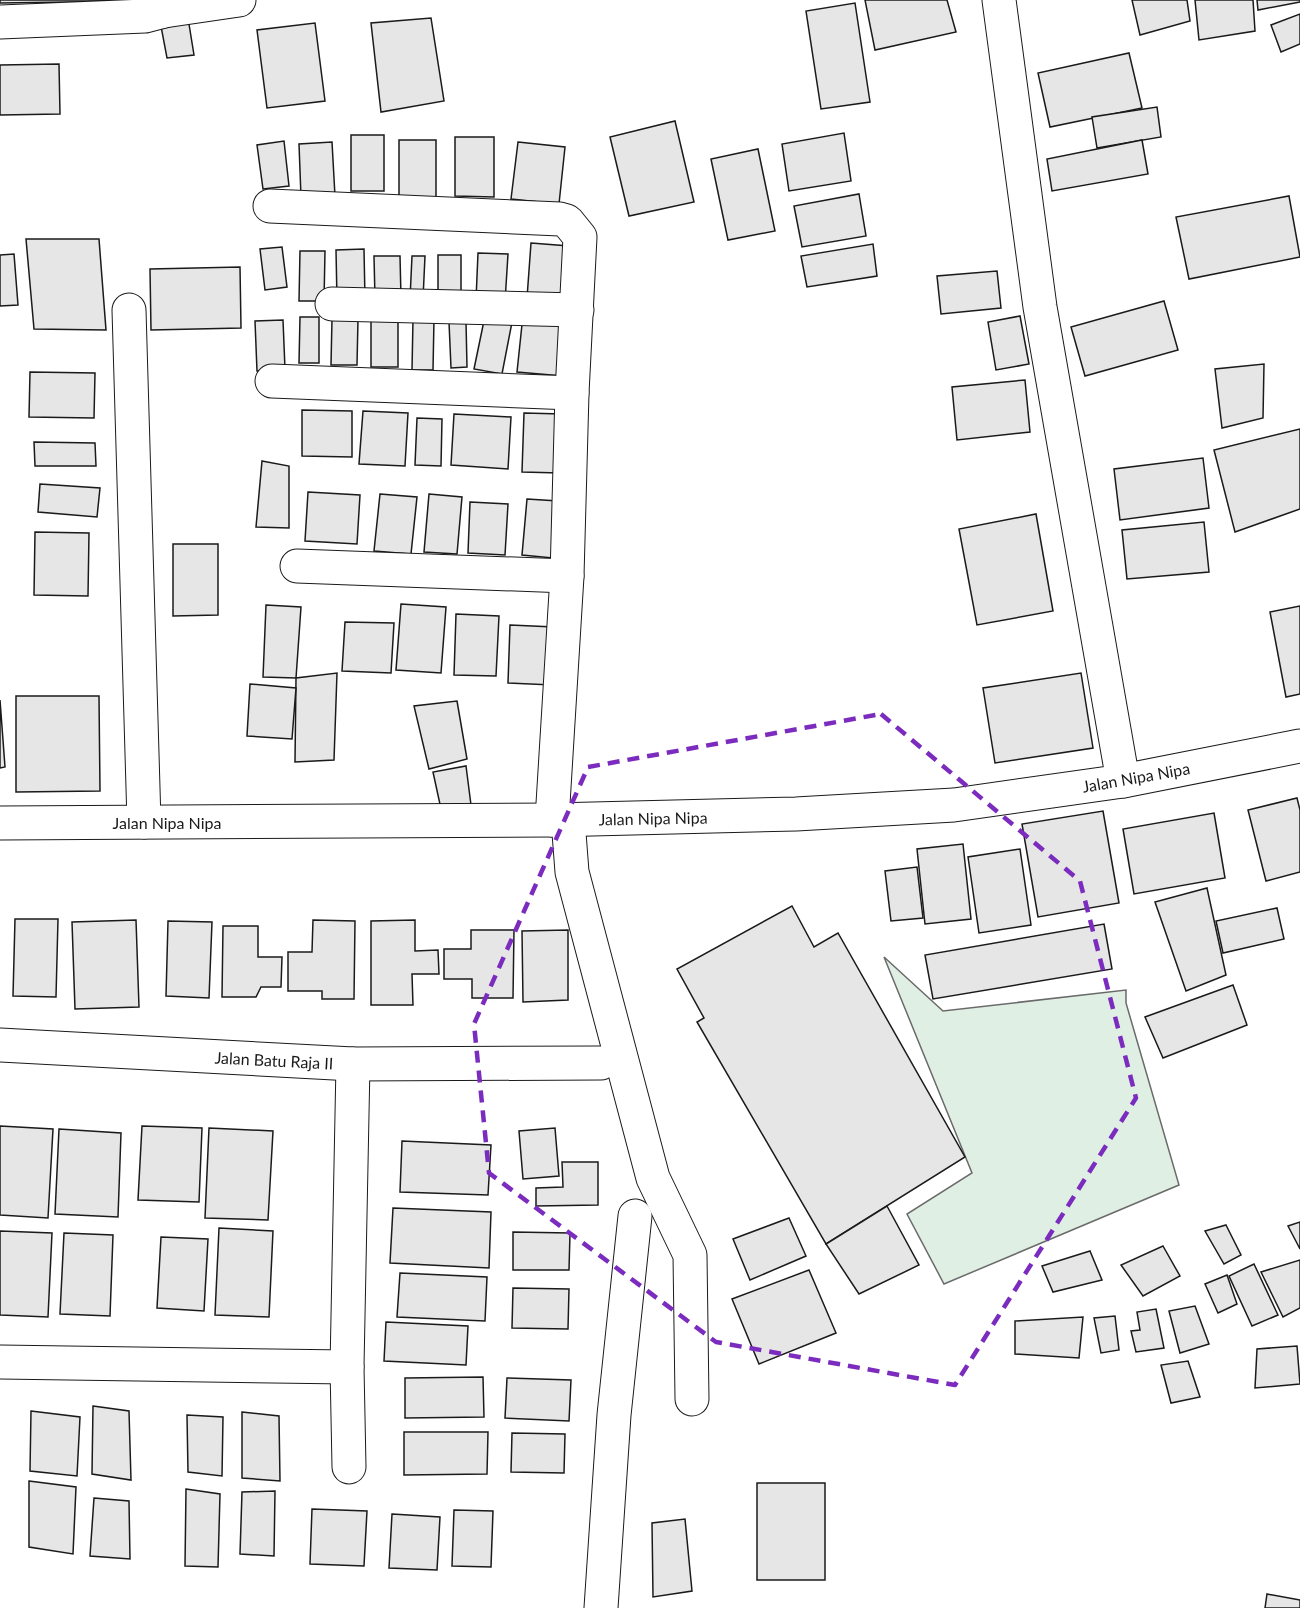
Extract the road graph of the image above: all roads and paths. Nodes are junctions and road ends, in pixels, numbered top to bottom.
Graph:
1 (239, 0) edge
2 (999, 0) edge
3 (164, 5) edge
4 (0, 22) edge
5 (270, 206) dead end
6 (332, 304) dead end
7 (129, 310) dead end
8 (578, 310) junction
9 (272, 381) dead end
10 (572, 393) junction
11 (297, 566) dead end
12 (567, 576) junction
13 (1300, 746) edge
14 (1123, 782) junction
15 (560, 820) junction
16 (144, 822) junction
17 (0, 823) edge
18 (0, 1045) edge
19 (601, 1063) dead end
20 (352, 1064) junction
21 (635, 1216) dead end
22 (0, 1362) edge
23 (347, 1367) junction
24 (692, 1399) dead end
25 (349, 1467) dead end
26 (602, 1608) edge

1 - 3 street
2 - 14 street
3 - 4 street
5 - 8 street
6 - 8 street
7 - 16 street
8 - 10 street
9 - 10 street
10 - 12 street
11 - 12 street
12 - 15 street
13 - 14 street, Jalan Nipa Nipa
14 - 15 street, Jalan Nipa Nipa
15 - 16 street, Jalan Nipa Nipa
15 - 24 street
16 - 17 street, Jalan Nipa Nipa
18 - 20 street, Jalan Batu Raja II
19 - 20 street
20 - 23 street, Jalan Batu Raja II
21 - 26 street
22 - 23 street
23 - 25 street, Jalan Batu Raja II

